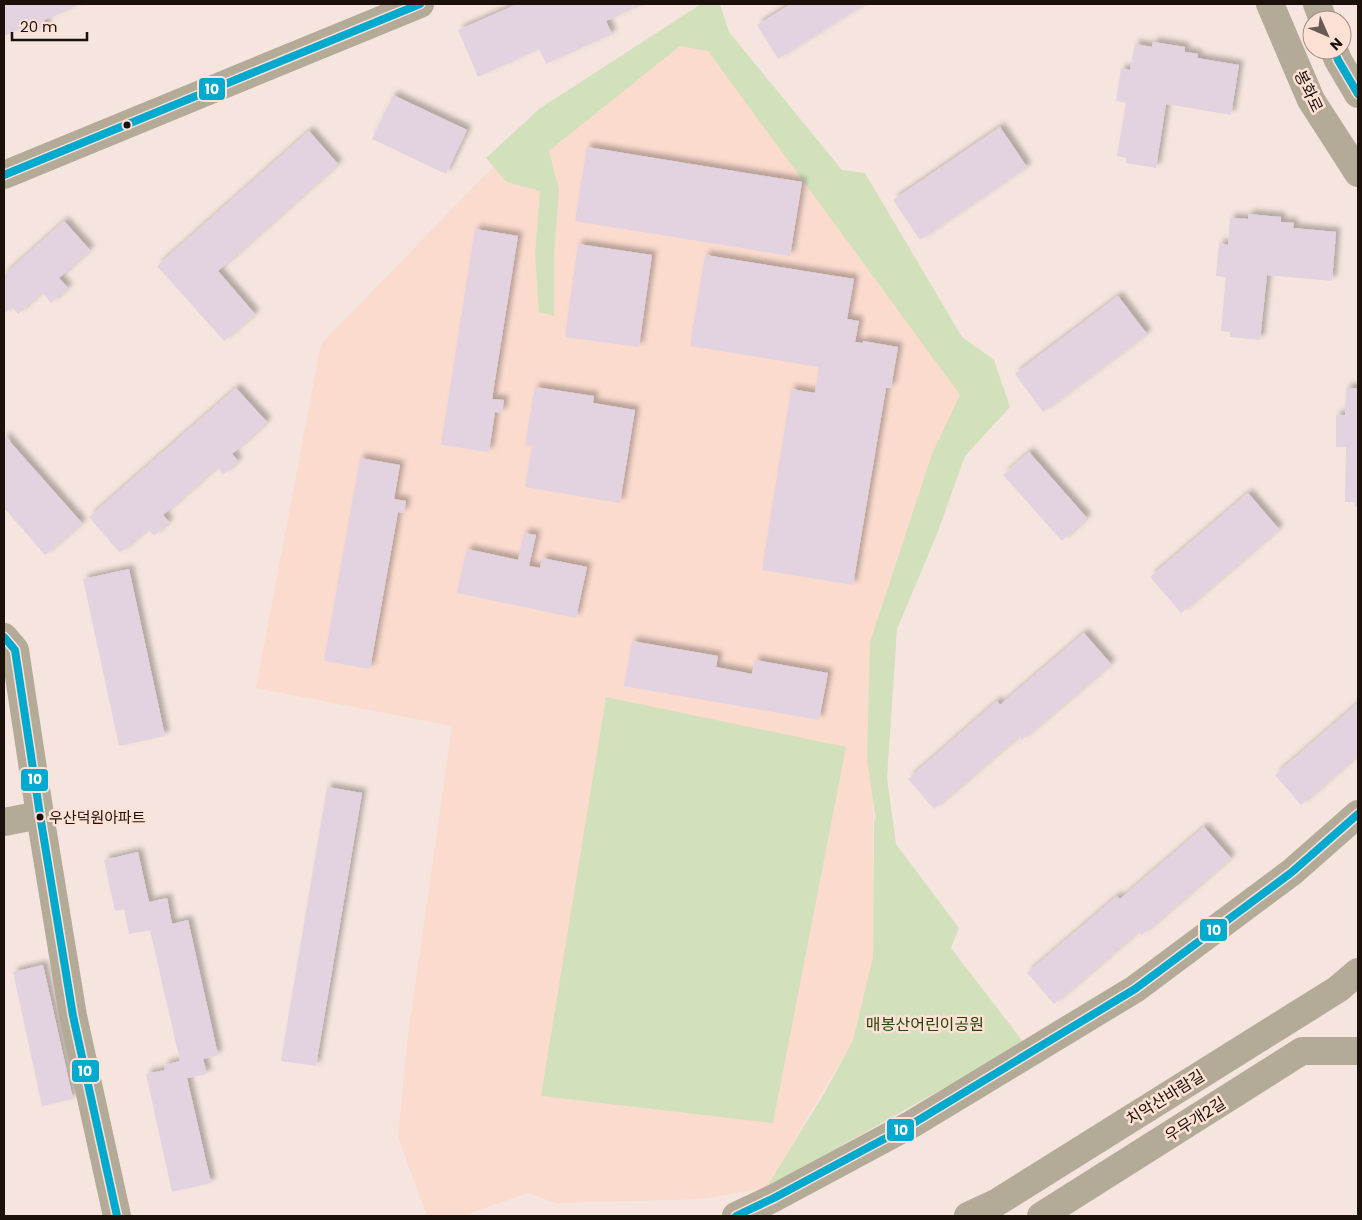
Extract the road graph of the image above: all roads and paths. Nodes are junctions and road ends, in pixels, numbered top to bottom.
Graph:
1 (420, 4) edge
2 (1270, 4) edge
3 (1338, 60) edge
4 (1358, 94) edge
5 (1358, 173) edge
6 (4, 175) edge
7 (4, 637) edge
8 (1358, 814) edge
9 (40, 815) junction
10 (4, 822) edge
11 (1358, 972) edge
12 (1358, 1051) edge
13 (117, 1216) edge
14 (736, 1216) edge
15 (968, 1216) edge
16 (1041, 1216) edge

1 - 6 street
2 - 5 street, 봉화로
3 - 4 street
7 - 9 street
8 - 14 street
9 - 10 street
9 - 13 street
11 - 15 street, 치악산바람길
12 - 16 street, 우무개2길

